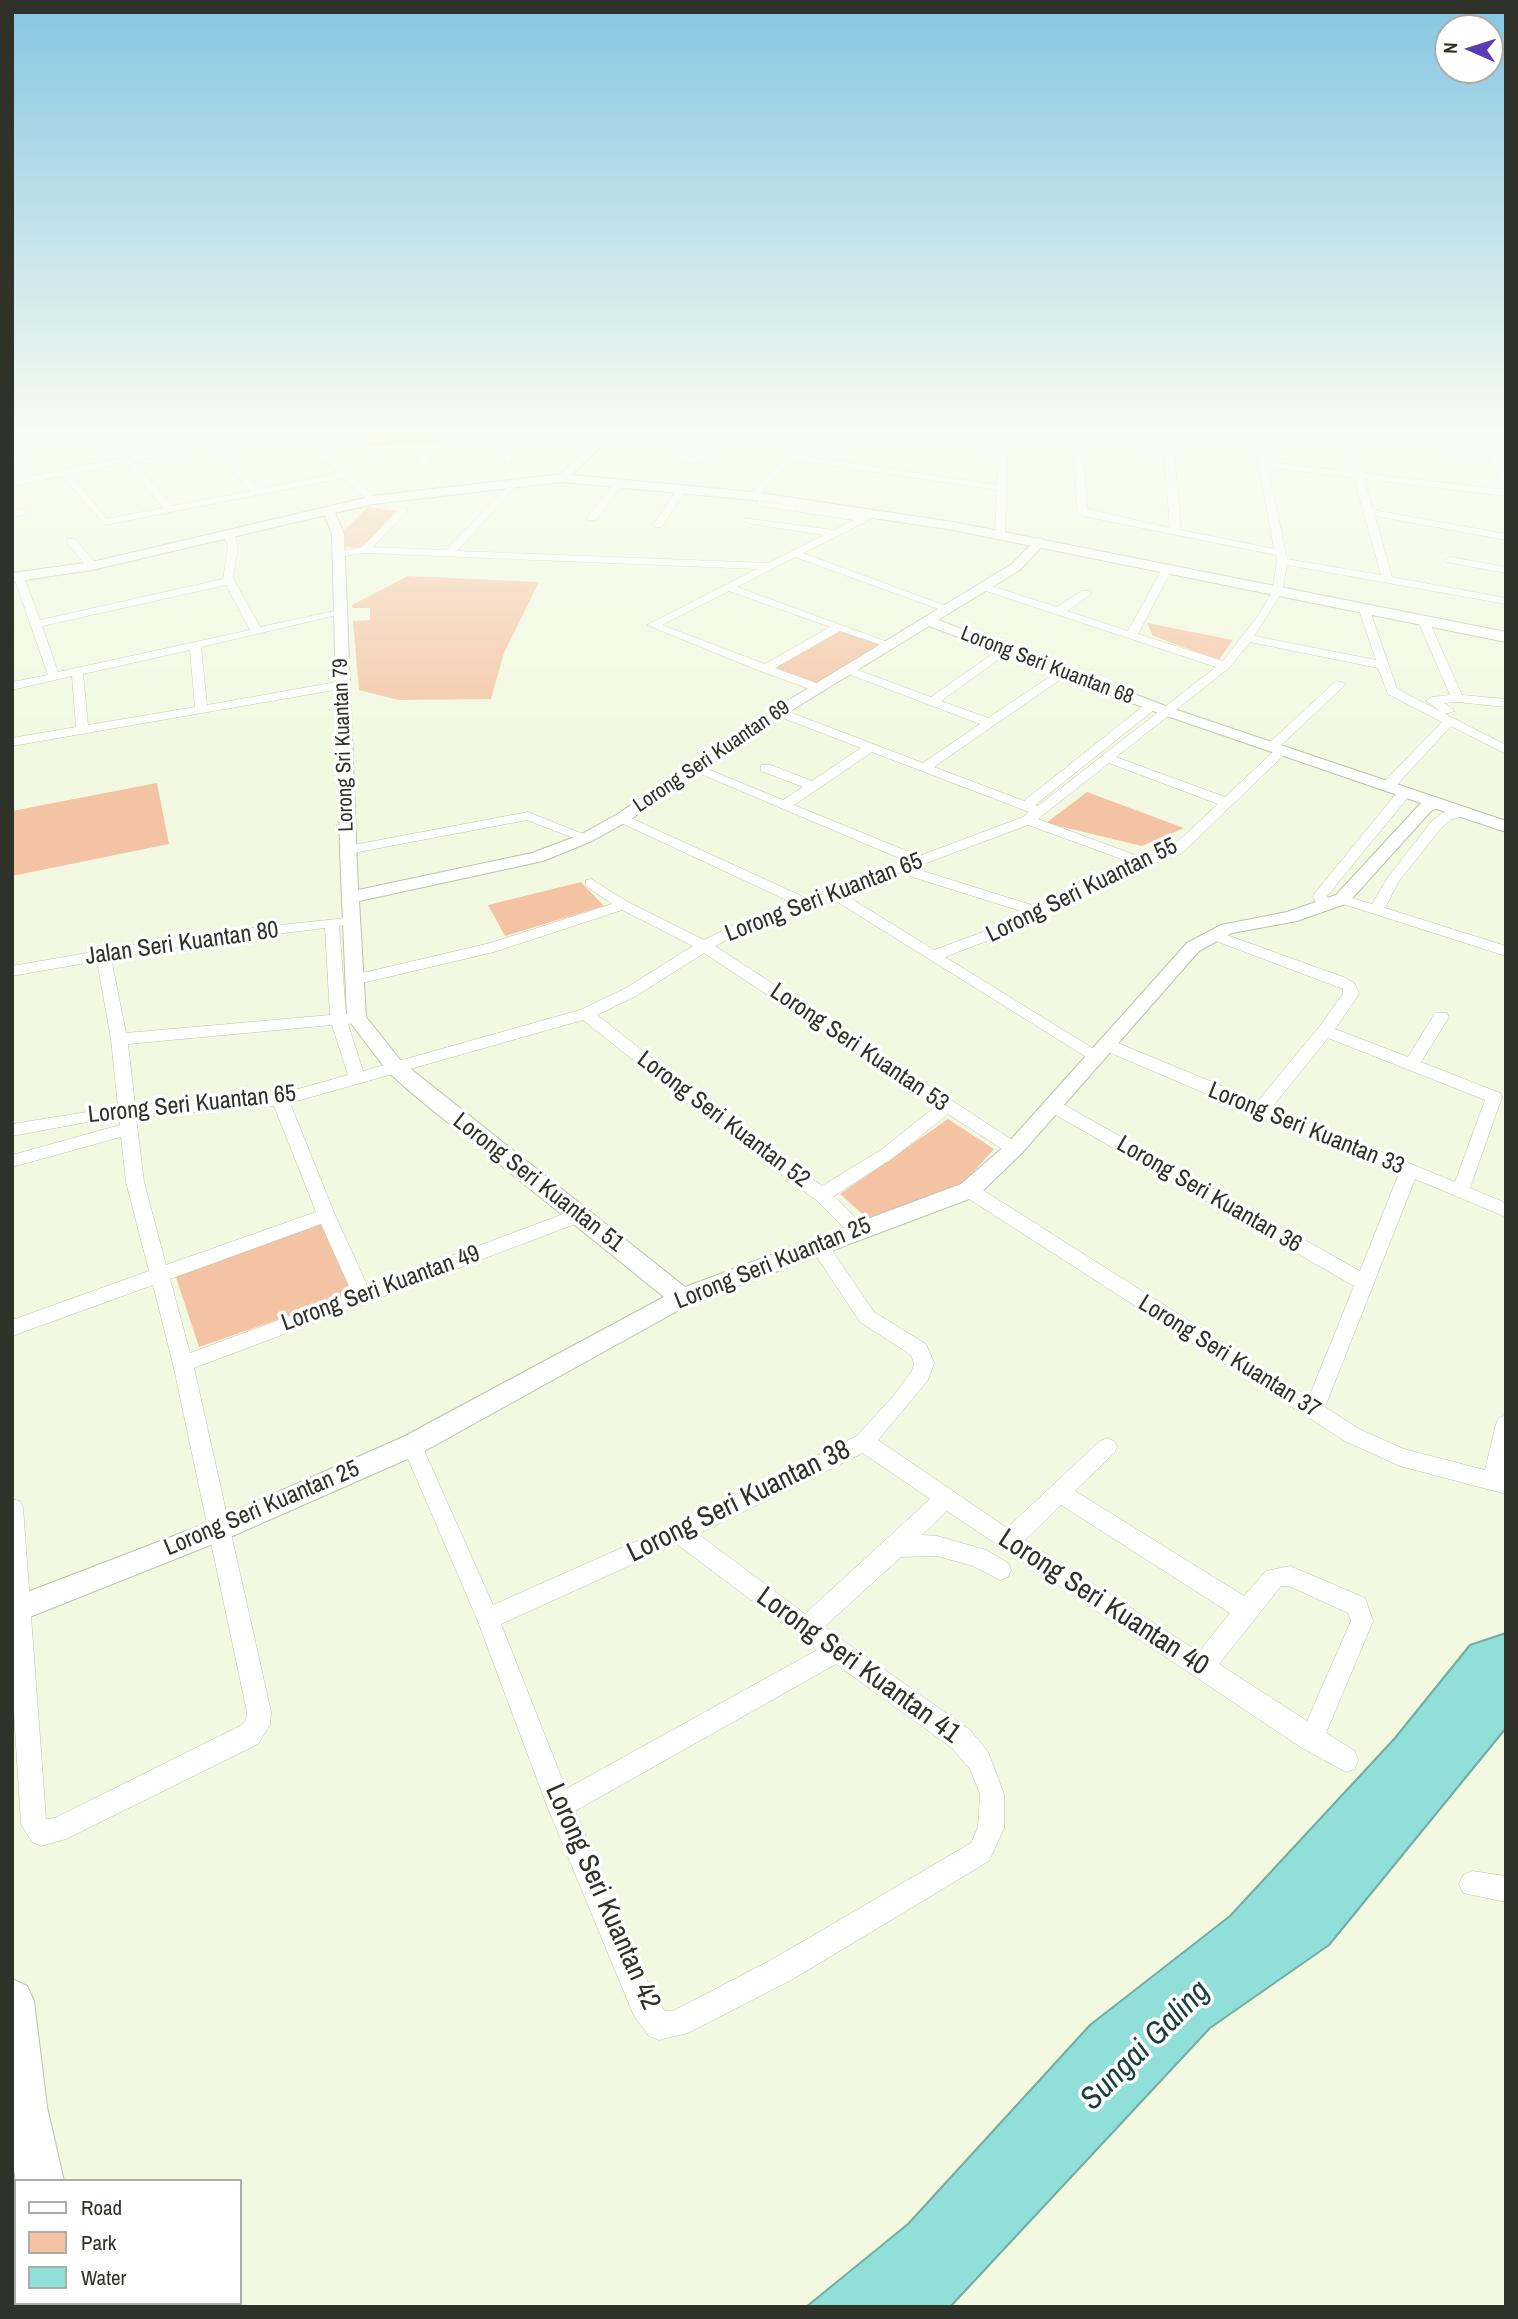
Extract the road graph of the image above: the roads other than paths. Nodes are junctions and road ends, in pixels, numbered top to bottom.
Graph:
1 (75, 546) edge
2 (179, 546) edge
3 (233, 546) edge
4 (338, 546) edge
5 (369, 546) edge
6 (456, 546) edge
7 (810, 546) edge
8 (1036, 546) edge
9 (1060, 546) edge
10 (1234, 546) edge
11 (1279, 546) edge
12 (1378, 546) edge
13 (365, 550) junction
14 (338, 554) junction
15 (448, 554) junction
16 (796, 554) junction
17 (1281, 557) junction
18 (1450, 560) dead end
19 (92, 566) junction
20 (770, 566) junction
21 (1167, 569) junction
22 (1506, 570) edge
23 (1387, 579) junction
24 (16, 580) edge
25 (229, 581) junction
26 (984, 587) junction
27 (731, 588) junction
28 (1277, 592) junction
29 (1086, 593) dead end
30 (1506, 601) edge
31 (948, 609) junction
32 (1365, 610) junction
33 (1058, 612) junction
34 (339, 613) junction
35 (928, 621) junction
36 (1424, 621) junction
37 (36, 624) junction
38 (837, 628) junction
39 (256, 631) junction
40 (1131, 636) junction
41 (1506, 637) edge
42 (1250, 638) junction
43 (887, 644) junction
44 (195, 645) junction
45 (1005, 650) junction
46 (1382, 664) junction
47 (1225, 666) junction
48 (764, 669) junction
49 (848, 670) junction
50 (77, 671) junction
51 (1063, 672) junction
52 (54, 676) junction
53 (1340, 684) dead end
54 (342, 685) junction
55 (12, 686) edge
56 (818, 688) junction
57 (1458, 698) junction
58 (933, 701) junction
59 (1506, 704) edge
60 (1159, 708) junction
61 (201, 709) junction
62 (779, 712) junction
63 (1450, 720) junction
64 (990, 723) junction
65 (82, 730) junction
66 (1506, 739) edge
67 (12, 742) edge
68 (871, 747) junction
69 (1277, 749) junction
70 (1506, 750) edge
71 (1110, 759) junction
72 (925, 767) junction
73 (766, 768) dead end
74 (695, 769) junction
75 (813, 786) junction
76 (1387, 787) junction
77 (1404, 793) junction
78 (1226, 802) junction
79 (1438, 804) junction
80 (785, 805) junction
81 (1464, 812) junction
82 (1027, 813) junction
83 (622, 818) junction
84 (1506, 827) edge
85 (586, 838) junction
86 (348, 850) junction
87 (920, 862) junction
88 (1142, 862) junction
89 (902, 869) junction
90 (591, 883) dead end
91 (831, 892) junction
92 (351, 897) junction
93 (1329, 901) junction
94 (803, 902) junction
95 (623, 905) junction
96 (1376, 910) junction
97 (1040, 912) junction
98 (352, 920) junction
99 (332, 923) junction
100 (1213, 935) junction
101 (704, 946) junction
102 (1506, 951) edge
103 (103, 954) junction
104 (933, 956) junction
105 (12, 971) edge
106 (354, 980) junction
107 (586, 1014) junction
108 (1441, 1017) dead end
109 (348, 1019) junction
110 (1325, 1031) junction
111 (119, 1038) junction
112 (1101, 1051) junction
113 (1412, 1063) junction
114 (395, 1067) junction
115 (357, 1079) junction
116 (280, 1100) junction
117 (947, 1106) junction
118 (1053, 1106) junction
119 (1260, 1110) junction
120 (127, 1120) junction
121 (12, 1130) edge
122 (1014, 1149) junction
123 (12, 1161) edge
124 (1409, 1171) junction
125 (970, 1191) junction
126 (1460, 1191) junction
127 (822, 1195) junction
128 (1506, 1210) edge
129 (326, 1215) junction
130 (580, 1216) junction
131 (857, 1230) junction
132 (818, 1245) junction
133 (160, 1275) junction
134 (1365, 1283) junction
135 (364, 1298) junction
136 (682, 1298) junction
137 (12, 1328) edge
138 (183, 1364) junction
139 (1314, 1409) junction
140 (1506, 1424) edge
141 (864, 1442) junction
142 (412, 1445) junction
143 (1107, 1447) dead end
144 (1499, 1484) edge
145 (1060, 1493) junction
146 (945, 1498) junction
147 (12, 1508) edge
148 (219, 1530) junction
149 (679, 1533) junction
150 (1007, 1541) junction
151 (895, 1548) junction
152 (1000, 1570) dead end
153 (16, 1609) edge
154 (1247, 1609) junction
155 (488, 1619) junction
156 (806, 1628) junction
157 (837, 1651) junction
158 (1201, 1668) junction
159 (1311, 1739) junction
160 (1346, 1760) dead end
161 (560, 1806) junction
162 (990, 1828) joint
163 (1472, 1884) dead end
164 (1506, 1889) edge
165 (12, 2001) edge
166 (40, 2179) edge

1 - 19 street
2 - 19 main road
3 - 25 street
4 - 14 street, Lorong Sri Kuantan 79
5 - 13 street
6 - 15 street
7 - 16 street
8 - 26 street, Lorong Seri Kuantan 69
9 - 21 main road
10 - 17 street
11 - 17 street
12 - 23 street
13 - 14 street
13 - 15 street
14 - 34 street, Lorong Sri Kuantan 79
15 - 20 street
16 - 20 street
16 - 31 street
17 - 23 street
17 - 28 street
18 - 22 street
19 - 24 main road
20 - 27 street
21 - 28 main road
21 - 40 street
23 - 30 street
24 - 37 street
25 - 37 street
25 - 39 street
26 - 31 street, Lorong Seri Kuantan 69
26 - 33 street
27 - 38 street
27 - 48 street
28 - 32 main road
28 - 42 street, Lorong Seri Kuantan 65
29 - 33 street
31 - 35 street, Lorong Seri Kuantan 69
32 - 36 main road
32 - 46 street
33 - 40 street
34 - 39 street
34 - 54 street, Lorong Sri Kuantan 79
35 - 43 street, Lorong Seri Kuantan 69
35 - 45 street, Lorong Seri Kuantan 68
36 - 41 main road
36 - 57 street
37 - 52 street
38 - 43 street
38 - 48 street
39 - 44 street
40 - 47 street
42 - 46 street
42 - 47 street, Lorong Seri Kuantan 65
43 - 49 street, Lorong Seri Kuantan 69
44 - 50 street
44 - 61 street
45 - 51 street, Lorong Seri Kuantan 68
45 - 58 street
46 - 63 street
47 - 60 street, Lorong Seri Kuantan 65
48 - 56 street
49 - 56 street, Lorong Seri Kuantan 69
49 - 58 street
50 - 52 street
50 - 65 street
51 - 60 street, Lorong Seri Kuantan 68
51 - 64 street
52 - 55 street
53 - 69 street, Lorong Seri Kuantan 55
54 - 61 street
54 - 86 street, Lorong Sri Kuantan 79
56 - 62 street, Lorong Seri Kuantan 69
57 - 59 street
57 - 66 street
58 - 64 street
60 - 69 street, Lorong Seri Kuantan 68
60 - 71 street, Lorong Seri Kuantan 65
60 - 82 street
61 - 65 street
62 - 68 street
62 - 74 street, Lorong Seri Kuantan 69
63 - 70 street
63 - 76 street
64 - 72 street
65 - 67 street
68 - 72 street
68 - 75 street
69 - 76 street, Lorong Seri Kuantan 68
69 - 78 street, Lorong Seri Kuantan 55
71 - 78 street
71 - 82 street, Lorong Seri Kuantan 65
72 - 82 street
73 - 75 street
74 - 80 street
74 - 83 street, Lorong Seri Kuantan 69
75 - 80 street
76 - 77 street, Lorong Seri Kuantan 68
77 - 79 street, Lorong Seri Kuantan 68
77 - 93 street
78 - 88 street, Lorong Seri Kuantan 55
79 - 81 street, Lorong Seri Kuantan 68
79 - 93 street
80 - 87 street
81 - 84 street, Lorong Seri Kuantan 68
81 - 96 street
82 - 87 street, Lorong Seri Kuantan 65
82 - 88 street
83 - 85 street, Lorong Seri Kuantan 69
83 - 94 street
85 - 86 street
85 - 92 street, Lorong Seri Kuantan 69
86 - 92 street, Lorong Sri Kuantan 79
87 - 89 street, Lorong Seri Kuantan 65
88 - 97 street, Lorong Seri Kuantan 55
89 - 91 street, Lorong Seri Kuantan 65
89 - 97 street
90 - 95 street, Lorong Seri Kuantan 53
91 - 94 street, Lorong Seri Kuantan 65
91 - 104 street, Lorong Seri Kuantan 33
92 - 98 street, Lorong Sri Kuantan 79
93 - 96 street
93 - 100 street, Lorong Seri Kuantan 25
94 - 101 street, Lorong Seri Kuantan 65
95 - 101 street, Lorong Seri Kuantan 53
95 - 106 street
96 - 102 street
97 - 104 street, Lorong Seri Kuantan 55
98 - 99 street, Jalan Seri Kuantan 80
98 - 106 street, Lorong Sri Kuantan 79
99 - 103 street, Jalan Seri Kuantan 80
99 - 109 street
100 - 110 street
100 - 112 street, Lorong Seri Kuantan 25
101 - 107 street, Lorong Seri Kuantan 65
101 - 117 street, Lorong Seri Kuantan 53
103 - 105 street, Jalan Seri Kuantan 80
103 - 111 street
104 - 112 street, Lorong Seri Kuantan 33
106 - 109 street, Lorong Sri Kuantan 79
107 - 114 street, Lorong Seri Kuantan 65
107 - 127 street, Lorong Seri Kuantan 52
108 - 113 street
109 - 111 street
109 - 114 street, Lorong Seri Kuantan 51
109 - 115 street
110 - 113 street
110 - 119 street
111 - 120 street
112 - 118 street, Lorong Seri Kuantan 25
112 - 119 street, Lorong Seri Kuantan 33
113 - 126 street
114 - 115 street, Lorong Seri Kuantan 65
114 - 130 street, Lorong Seri Kuantan 51
115 - 116 street, Lorong Seri Kuantan 65
116 - 120 street, Lorong Seri Kuantan 65
116 - 129 street
117 - 122 street, Lorong Seri Kuantan 53
117 - 127 street
118 - 122 street, Lorong Seri Kuantan 25
118 - 134 street, Lorong Seri Kuantan 36
119 - 124 street, Lorong Seri Kuantan 33
120 - 121 street, Lorong Seri Kuantan 65
120 - 123 street
120 - 133 street
122 - 125 street, Lorong Seri Kuantan 25
124 - 126 street, Lorong Seri Kuantan 33
124 - 134 street
125 - 131 street, Lorong Seri Kuantan 25
125 - 139 street, Lorong Seri Kuantan 37
126 - 128 street, Lorong Seri Kuantan 33
127 - 131 street, Lorong Seri Kuantan 52
129 - 133 street
129 - 135 street
130 - 135 street, Lorong Seri Kuantan 49
130 - 136 street, Lorong Seri Kuantan 51
131 - 132 street, Lorong Seri Kuantan 25
132 - 136 street, Lorong Seri Kuantan 25
132 - 141 street, Lorong Seri Kuantan 38
133 - 137 street
133 - 138 street
134 - 139 street
135 - 138 street, Lorong Seri Kuantan 49
136 - 142 street, Lorong Seri Kuantan 25
138 - 148 street
139 - 144 street, Lorong Seri Kuantan 37
140 - 144 street
141 - 146 street, Lorong Seri Kuantan 40
141 - 149 street, Lorong Seri Kuantan 38
142 - 148 street, Lorong Seri Kuantan 25
142 - 155 street, Lorong Seri Kuantan 42
143 - 145 street
145 - 150 street
145 - 154 street
146 - 150 street, Lorong Seri Kuantan 40
146 - 151 street
147 - 153 street
148 - 153 street, Lorong Seri Kuantan 25
148 - 153 street
149 - 155 street, Lorong Seri Kuantan 38
149 - 156 street, Lorong Seri Kuantan 41
150 - 158 street, Lorong Seri Kuantan 40
151 - 152 street
151 - 156 street
154 - 158 street
154 - 159 street
155 - 161 street, Lorong Seri Kuantan 42
156 - 157 street, Lorong Seri Kuantan 41
157 - 161 street
157 - 162 street, Lorong Seri Kuantan 41
158 - 159 street, Lorong Seri Kuantan 40
159 - 160 street, Lorong Seri Kuantan 40
161 - 162 street, Lorong Seri Kuantan 42
163 - 164 street
165 - 166 highway

